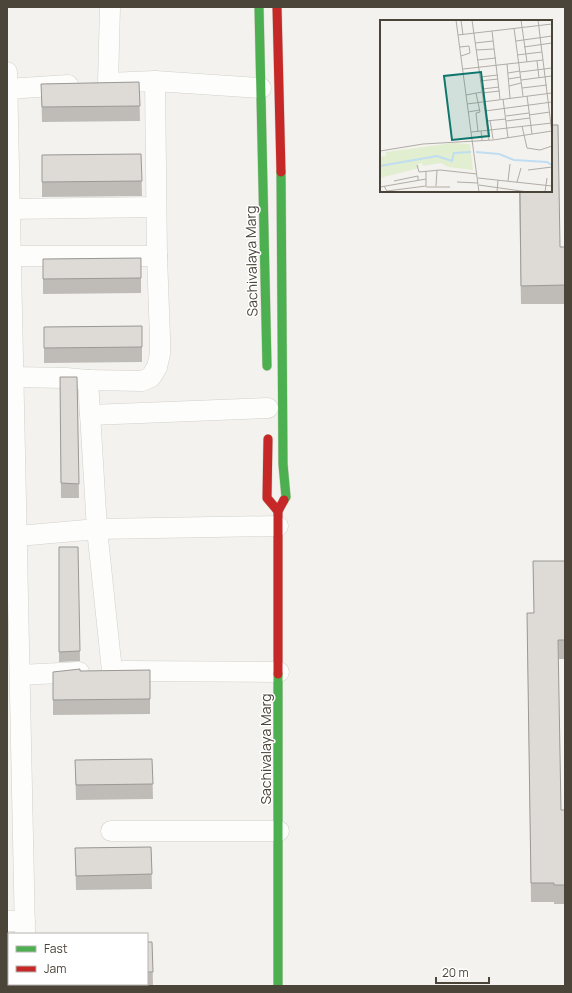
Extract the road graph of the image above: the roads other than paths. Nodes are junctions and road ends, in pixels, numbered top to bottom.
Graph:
1 (110, 7) edge
2 (259, 7) edge
3 (277, 7) edge
4 (155, 81) junction
5 (7, 83) edge
6 (95, 84) junction
7 (261, 88) junction
8 (156, 207) junction
9 (10, 209) junction
10 (9, 234) edge
11 (11, 256) junction
12 (157, 256) junction
13 (267, 376) dead end
14 (88, 380) junction
15 (12, 387) edge
16 (268, 407) dead end
17 (90, 415) junction
18 (268, 429) dead end
19 (278, 519) junction
20 (97, 529) junction
21 (12, 537) edge
22 (16, 665) edge
23 (112, 671) junction
24 (279, 672) junction
25 (14, 731) edge
26 (112, 831) dead end
27 (279, 831) junction
28 (15, 846) edge
29 (19, 926) edge
30 (278, 986) edge

1 - 6 street
2 - 7 main road, Sachivalaya Marg
3 - 19 main road, Sachivalaya Marg
4 - 6 street
4 - 7 street
4 - 8 street
5 - 6 street
5 - 9 street
7 - 13 main road, Sachivalaya Marg
8 - 9 street
8 - 12 street
9 - 10 street
10 - 11 street
11 - 12 street
11 - 15 street
12 - 14 street
14 - 15 street
14 - 17 street
15 - 21 street
16 - 17 street
17 - 20 street
18 - 19 main road
19 - 20 street
19 - 24 main road, Sachivalaya Marg
20 - 21 street
20 - 23 street
21 - 22 street
22 - 23 street
22 - 25 street
23 - 24 street
24 - 27 main road, Sachivalaya Marg
25 - 28 street
26 - 27 street
27 - 30 main road, Sachivalaya Marg
28 - 29 street

